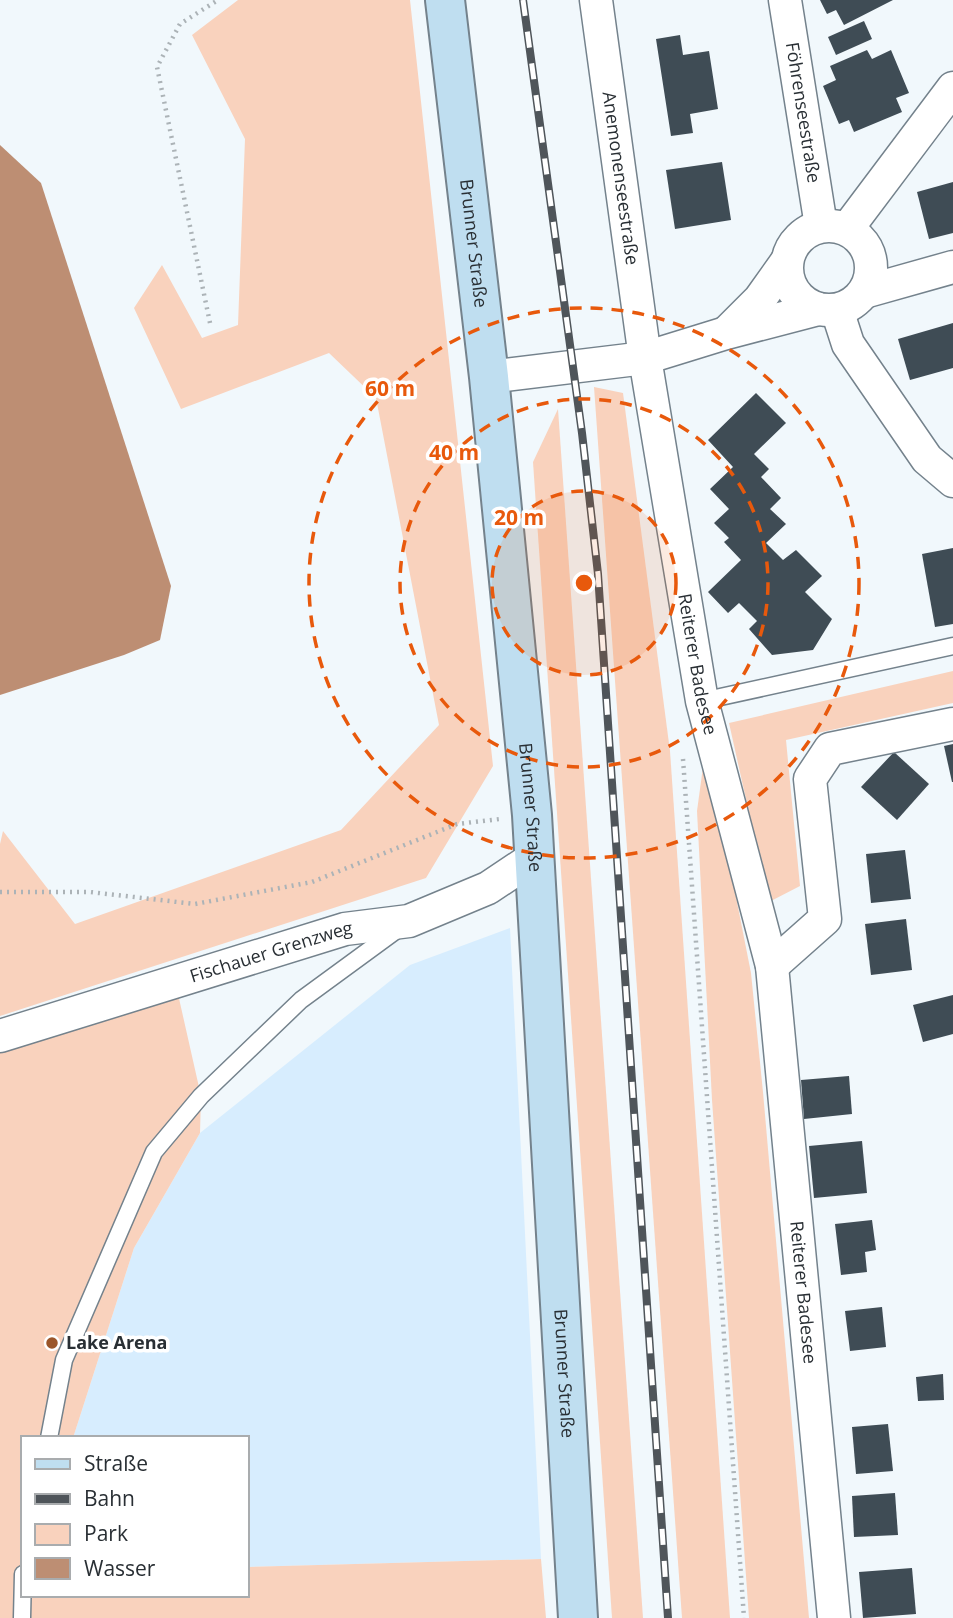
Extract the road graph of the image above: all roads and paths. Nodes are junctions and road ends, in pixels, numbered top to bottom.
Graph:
1 (218, 0) edge
2 (445, 0) edge
3 (596, 0) edge
4 (785, 0) edge
5 (953, 88) edge
6 (834, 227) junction
7 (787, 261) junction
8 (953, 267) edge
9 (864, 292) junction
10 (827, 309) junction
11 (210, 323) dead end
12 (726, 333) junction
13 (645, 358) junction
14 (489, 377) junction
15 (953, 481) edge
16 (953, 646) edge
17 (702, 701) junction
18 (953, 724) edge
19 (711, 737) junction
20 (532, 815) junction
21 (533, 858) junction
22 (0, 892) edge
23 (409, 921) junction
24 (772, 966) junction
25 (0, 1036) edge
26 (49, 1436) edge
27 (22, 1597) edge
28 (22, 1618) edge
29 (578, 1618) edge
30 (744, 1618) edge
31 (834, 1618) edge

1 - 11 path
2 - 14 main road, Brunner Straße
3 - 13 street, Anemonenseestraße
4 - 6 street, Föhrenseestraße
5 - 6 street
6 - 7 street
6 - 9 street
7 - 10 street
7 - 12 street
8 - 9 street
9 - 10 street
10 - 12 street
10 - 15 street
12 - 13 street
13 - 14 street
13 - 17 street, Reiterer Badesee
14 - 20 main road, Brunner Straße
16 - 17 lane
17 - 19 street, Reiterer Badesee
18 - 24 street
19 - 24 street, Reiterer Badesee
19 - 30 path
20 - 21 main road, Brunner Straße
20 - 22 path
21 - 23 street, Fischauer Grenzweg
21 - 29 main road, Brunner Straße
23 - 25 street, Fischauer Grenzweg
23 - 26 lane
24 - 31 street, Reiterer Badesee
27 - 28 lane

